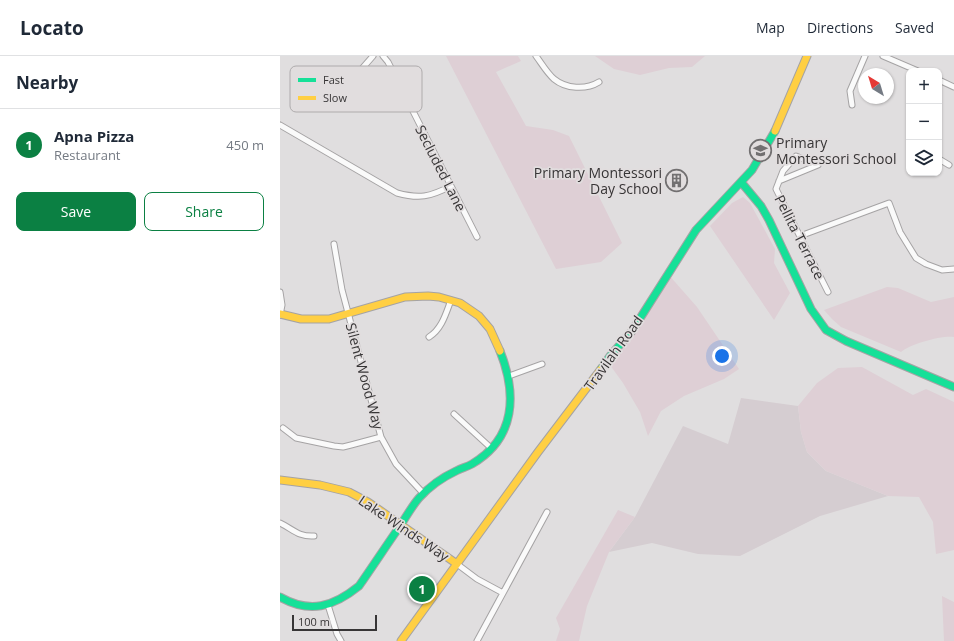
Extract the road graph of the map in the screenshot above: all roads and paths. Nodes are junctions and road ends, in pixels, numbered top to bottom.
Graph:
1 (373, 56) edge
2 (383, 56) edge
3 (536, 56) edge
4 (806, 56) edge
5 (865, 56) edge
6 (883, 56) edge
7 (364, 66) edge
8 (390, 66) edge
9 (911, 68) edge
10 (942, 81) edge
11 (599, 82) dead end
12 (954, 87) edge
13 (852, 105) dead end
14 (413, 112) edge
15 (280, 125) edge
16 (942, 161) edge
17 (949, 165) dead end
18 (779, 181) junction
19 (741, 182) junction
20 (450, 186) junction
21 (800, 236) junction
22 (477, 237) dead end
23 (334, 244) dead end
24 (954, 269) edge
25 (280, 292) edge
26 (828, 292) dead end
27 (451, 300) junction
28 (349, 313) junction
29 (280, 315) edge
30 (429, 338) dead end
31 (542, 364) dead end
32 (509, 376) junction
33 (954, 387) edge
34 (454, 414) dead end
35 (282, 428) dead end
36 (381, 438) junction
37 (492, 448) junction
38 (280, 480) edge
39 (424, 494) junction
40 (546, 512) dead end
41 (280, 523) edge
42 (402, 525) junction
43 (314, 536) dead end
44 (458, 564) junction
45 (503, 593) junction
46 (280, 597) edge
47 (328, 605) junction
48 (341, 641) edge
49 (401, 641) edge
50 (477, 641) edge

1 - 7 street
2 - 8 street, Secluded Lane
3 - 11 street
4 - 19 main road, Travilah Road
5 - 13 street
6 - 9 street
10 - 12 street
14 - 20 street, Secluded Lane
15 - 20 street
16 - 17 street
18 - 18 street, Pellita Terrace
18 - 21 street, Pellita Terrace
19 - 33 main road
19 - 44 main road, Travilah Road
20 - 22 street, Secluded Lane
21 - 24 street
21 - 26 street, Pellita Terrace
23 - 28 street, Silent Wood Way
25 - 29 street
27 - 28 main road
27 - 30 street
27 - 32 main road
28 - 29 main road
28 - 36 street, Silent Wood Way
31 - 32 street
32 - 37 main road
34 - 37 street
35 - 36 street
36 - 39 street, Silent Wood Way
37 - 39 main road
38 - 42 main road, Lake Winds Way
39 - 42 main road
40 - 45 street
41 - 43 street
42 - 44 main road, Lake Winds Way
42 - 47 main road
44 - 45 street
44 - 49 main road, Travilah Road
45 - 50 street
46 - 47 main road
47 - 48 street

